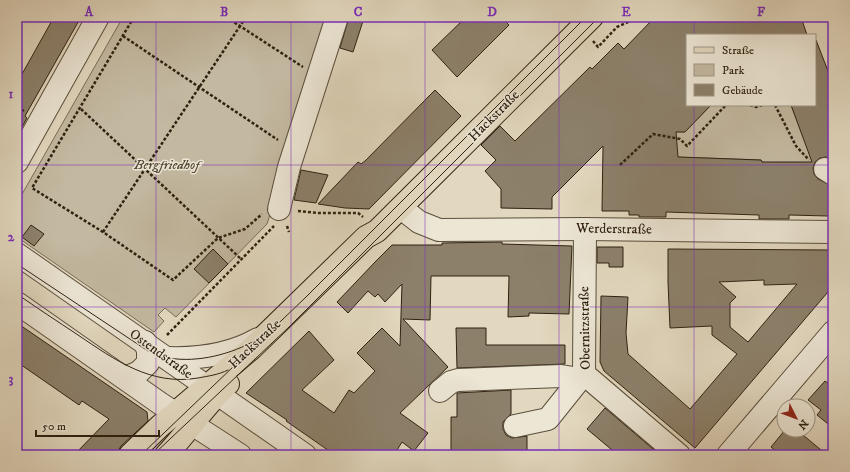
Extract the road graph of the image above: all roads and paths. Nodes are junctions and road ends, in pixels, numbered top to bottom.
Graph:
1 (98, 17) edge
2 (134, 17) edge
3 (226, 17) edge
4 (246, 17) edge
5 (337, 17) edge
6 (639, 17) edge
7 (587, 22) edge
8 (240, 26) junction
9 (123, 36) junction
10 (303, 68) dead end
11 (199, 87) junction
12 (725, 106) edge
13 (776, 106) edge
14 (81, 108) junction
15 (281, 141) dead end
16 (17, 162) edge
17 (620, 165) dead end
18 (823, 168) edge
19 (145, 169) junction
20 (400, 208) junction
21 (279, 209) joint
22 (310, 212) dead end
23 (371, 225) junction
24 (245, 229) dead end
25 (585, 229) junction
26 (103, 232) junction
27 (833, 232) edge
28 (218, 238) junction
29 (17, 254) edge
30 (241, 259) junction
31 (17, 303) edge
32 (269, 331) junction
33 (833, 332) edge
34 (156, 350) junction
35 (582, 377) junction
36 (125, 378) junction
37 (211, 391) junction
38 (440, 391) dead end
39 (175, 413) junction
40 (193, 424) junction
41 (515, 426) dead end
42 (130, 455) edge
43 (166, 455) edge
44 (240, 455) edge
45 (305, 455) edge
46 (679, 455) edge
47 (728, 455) edge

1 - 16 street
2 - 9 path
3 - 8 path
4 - 8 path
5 - 21 street
6 - 7 path
7 - 20 main road, Hackstraße
8 - 10 path
8 - 11 path
9 - 11 path
9 - 14 path
11 - 15 path
11 - 19 path
12 - 17 path
13 - 18 path
14 - 19 path
14 - 26 path
19 - 26 path
19 - 28 path
20 - 23 main road, Hackstraße
20 - 25 street, Werderstraße
21 - 30 path
22 - 23 path
23 - 32 main road, Hackstraße
23 - 37 main road, Hackstraße
24 - 28 path
25 - 27 street, Werderstraße
25 - 35 street, Obernitzstraße
26 - 28 path
28 - 30 path
29 - 34 street, Ostendstraße
30 - 34 path
31 - 36 street
32 - 34 street
32 - 37 main road, Hackstraße
33 - 47 street
34 - 36 street
34 - 37 street, Ostendstraße
35 - 38 street
35 - 41 street
35 - 46 street, Obernitzstraße
36 - 39 street
37 - 39 main road, Hackstraße
37 - 40 main road, Hackstraße
37 - 45 street, Ostendstraße
39 - 40 street
39 - 42 main road, Hackstraße
40 - 43 main road, Hackstraße
40 - 44 street

